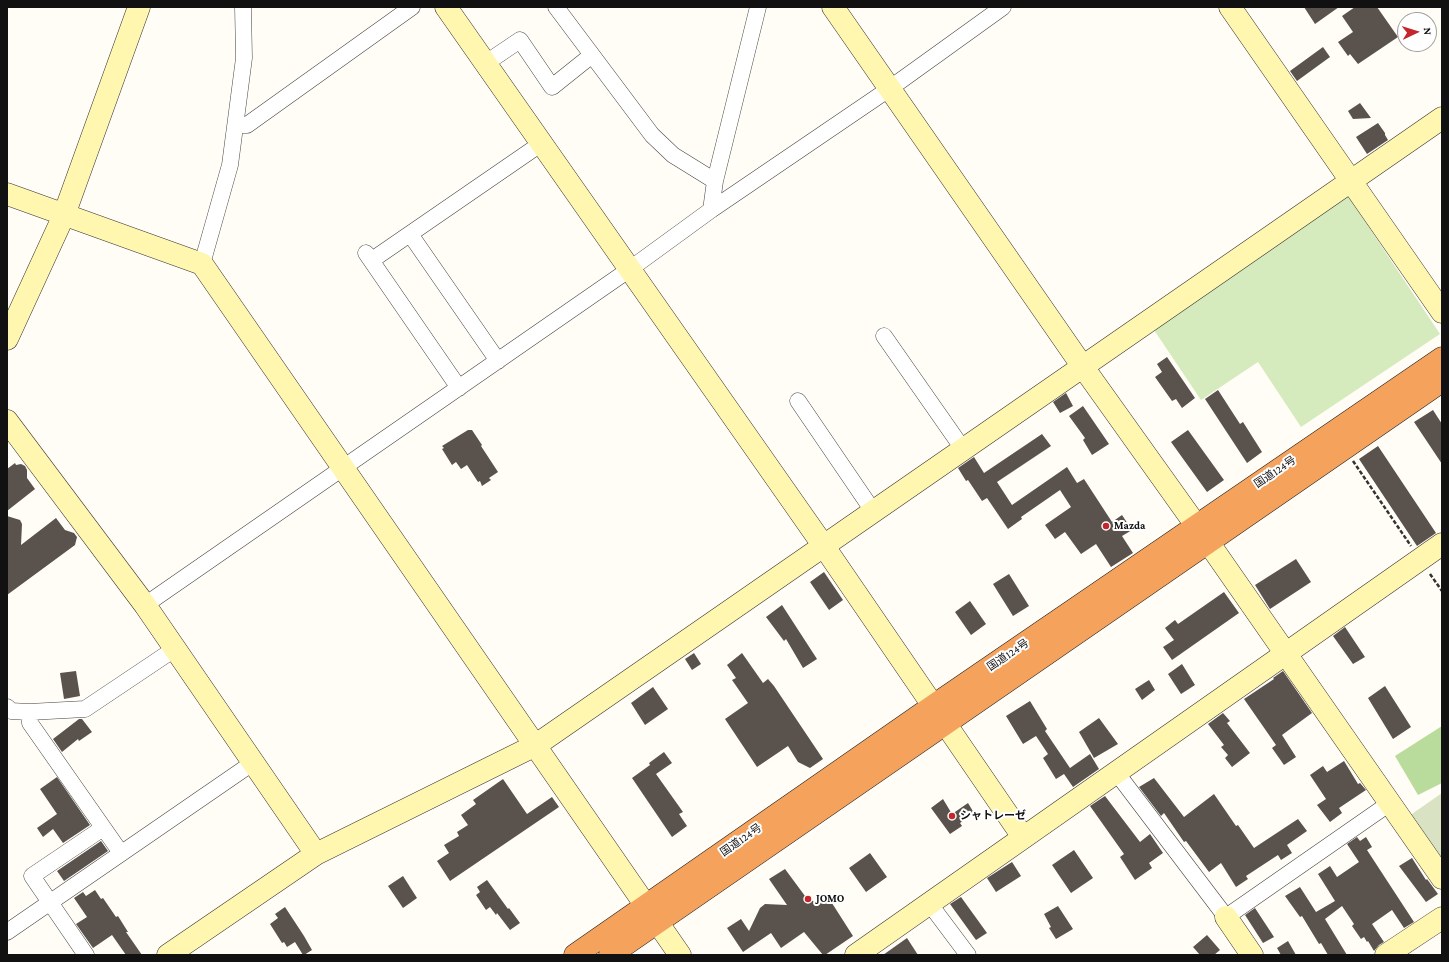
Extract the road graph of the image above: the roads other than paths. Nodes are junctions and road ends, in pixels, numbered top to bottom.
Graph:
1 (243, 7) edge
2 (412, 7) edge
3 (446, 7) edge
4 (556, 7) edge
5 (758, 7) edge
6 (833, 7) edge
7 (1003, 7) edge
8 (1230, 7) edge
9 (136, 8) edge
10 (592, 55) junction
11 (486, 63) junction
12 (890, 89) junction
13 (1442, 118) edge
14 (236, 125) junction
15 (542, 143) junction
16 (715, 181) junction
17 (1351, 181) junction
18 (7, 194) edge
19 (711, 210) junction
20 (64, 215) junction
21 (410, 234) junction
22 (202, 264) junction
23 (630, 269) junction
24 (1442, 312) edge
25 (884, 336) dead end
26 (7, 339) edge
27 (1442, 358) edge
28 (498, 360) junction
29 (1083, 366) junction
30 (1442, 382) edge
31 (459, 388) junction
32 (798, 401) dead end
33 (7, 421) edge
34 (963, 449) junction
35 (343, 468) junction
36 (873, 511) junction
37 (1202, 534) junction
38 (1442, 544) edge
39 (823, 545) junction
40 (145, 604) junction
41 (176, 648) junction
42 (1286, 654) junction
43 (933, 706) junction
44 (7, 707) edge
45 (29, 712) junction
46 (945, 725) junction
47 (536, 745) junction
48 (254, 762) junction
49 (1116, 772) junction
50 (1390, 803) junction
51 (103, 828) junction
52 (1023, 837) junction
53 (121, 853) junction
54 (316, 854) junction
55 (1442, 878) edge
56 (50, 902) junction
57 (929, 903) junction
58 (652, 914) junction
59 (1226, 917) junction
60 (1442, 918) edge
61 (7, 932) edge
62 (86, 955) edge
63 (168, 955) edge
64 (575, 955) edge
65 (610, 955) edge
66 (680, 955) edge
67 (856, 955) edge
68 (968, 955) edge
69 (1252, 955) edge
70 (1386, 955) edge

1 - 14 street
2 - 14 street
3 - 11 street
4 - 10 street
5 - 16 street
6 - 12 street
7 - 12 street
8 - 17 street
9 - 20 street
10 - 11 street
10 - 16 street
11 - 15 street
12 - 19 street
12 - 29 street
13 - 17 street
14 - 22 street
15 - 21 street
15 - 23 street
16 - 19 street
17 - 24 street
17 - 29 street
18 - 20 street
19 - 23 street
20 - 22 street
20 - 26 street
21 - 28 street
21 - 31 street
22 - 35 street
23 - 28 street
23 - 39 street
25 - 34 street
27 - 37 highway, 国道124号
28 - 31 street
29 - 34 street
29 - 37 street
30 - 37 highway, 国道124号
31 - 35 street
32 - 36 street
33 - 40 street
34 - 36 street
35 - 40 street
35 - 47 street
36 - 39 street
37 - 42 street
37 - 43 highway, 国道124号
37 - 46 highway, 国道124号
38 - 42 street
39 - 43 street
39 - 47 street
40 - 41 street
41 - 45 street
41 - 48 street
42 - 49 street
42 - 50 street
43 - 46 street
43 - 58 highway, 国道124号
44 - 45 street
45 - 51 street
46 - 52 street
46 - 58 highway, 国道124号
47 - 54 street
47 - 58 street
48 - 53 street
48 - 54 street
49 - 52 street
49 - 59 street
50 - 55 street
50 - 59 street
51 - 53 street
51 - 56 street
52 - 57 street
53 - 56 street
54 - 63 street
56 - 61 street
56 - 62 street
57 - 67 street
57 - 68 street
58 - 64 highway, 国道124号
58 - 65 highway, 国道124号
58 - 66 street
59 - 69 street
60 - 70 street

